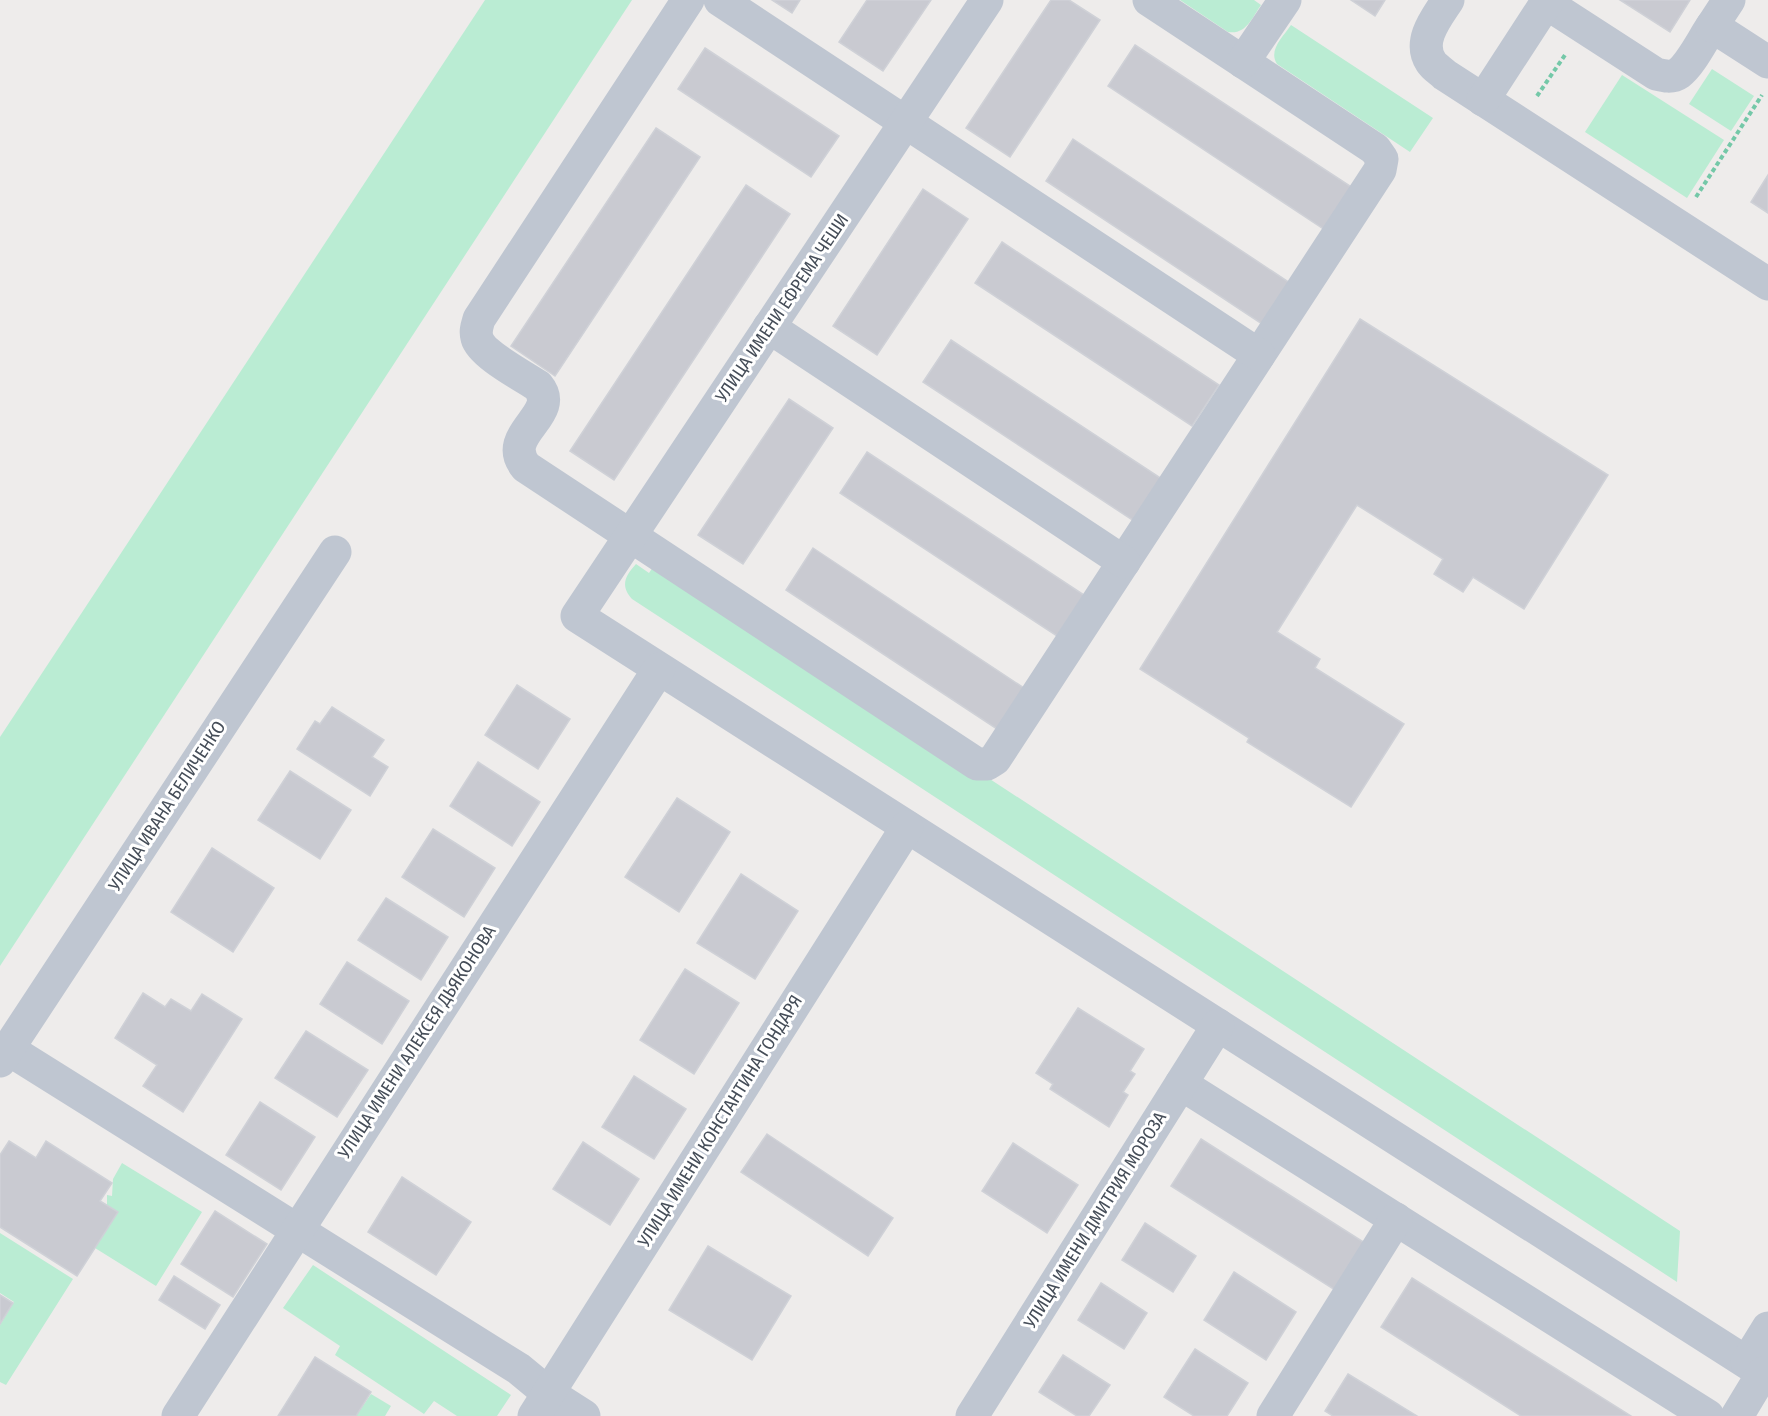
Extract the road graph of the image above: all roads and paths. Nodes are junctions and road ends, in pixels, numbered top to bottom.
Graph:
1 (688, 0) edge
2 (720, 0) edge
3 (987, 0) edge
4 (1149, 0) edge
5 (1285, 0) edge
6 (1448, 0) edge
7 (1547, 2) edge
8 (1720, 13) edge
9 (1243, 62) junction
10 (1768, 62) edge
11 (1768, 86) edge
12 (1483, 100) junction
13 (906, 122) junction
14 (1678, 225) junction
15 (1768, 284) edge
16 (769, 327) junction
17 (1259, 355) junction
18 (631, 536) junction
19 (335, 552) dead end
20 (1124, 562) junction
21 (659, 669) junction
22 (907, 827) junction
23 (1218, 1025) junction
24 (4, 1055) edge
25 (1181, 1084) junction
26 (1396, 1219) junction
27 (296, 1229) junction
28 (1768, 1328) edge
29 (1759, 1370) edge
30 (541, 1404) edge
31 (178, 1416) edge
32 (584, 1416) edge
33 (972, 1416) edge
34 (1273, 1416) edge
35 (1708, 1416) edge
36 (1737, 1416) edge

1 - 18 street
2 - 13 street
3 - 13 street, УЛИЦА ИМЕНИ ЕФРЕМА ЧЕШИ
4 - 9 street
5 - 9 street
6 - 12 street
7 - 8 street
7 - 12 street
8 - 10 street
9 - 17 street
11 - 14 path
12 - 14 street
13 - 16 street, УЛИЦА ИМЕНИ ЕФРЕМА ЧЕШИ
13 - 17 street
14 - 15 street
16 - 18 street, УЛИЦА ИМЕНИ ЕФРЕМА ЧЕШИ
16 - 20 street
17 - 20 street
18 - 20 street
18 - 21 street, УЛИЦА ИМЕНИ ЕФРЕМА ЧЕШИ
19 - 24 street, УЛИЦА ИВАНА БЕЛИЧЕНКО
21 - 22 street
21 - 27 street, УЛИЦА ИМЕНИ АЛЕКСЕЯ ДЬЯКОНОВА
22 - 23 street
22 - 30 street, УЛИЦА ИМЕНИ КОНСТАНТИНА ГОНДАРЯ
23 - 25 street, УЛИЦА ИМЕНИ ДМИТРИЯ МОРОЗА
23 - 29 street
24 - 27 street
25 - 26 street
25 - 33 street, УЛИЦА ИМЕНИ ДМИТРИЯ МОРОЗА
26 - 34 street
26 - 35 street
27 - 30 street
27 - 31 street, УЛИЦА ИМЕНИ АЛЕКСЕЯ ДЬЯКОНОВА
28 - 29 street
29 - 36 street
30 - 32 street

